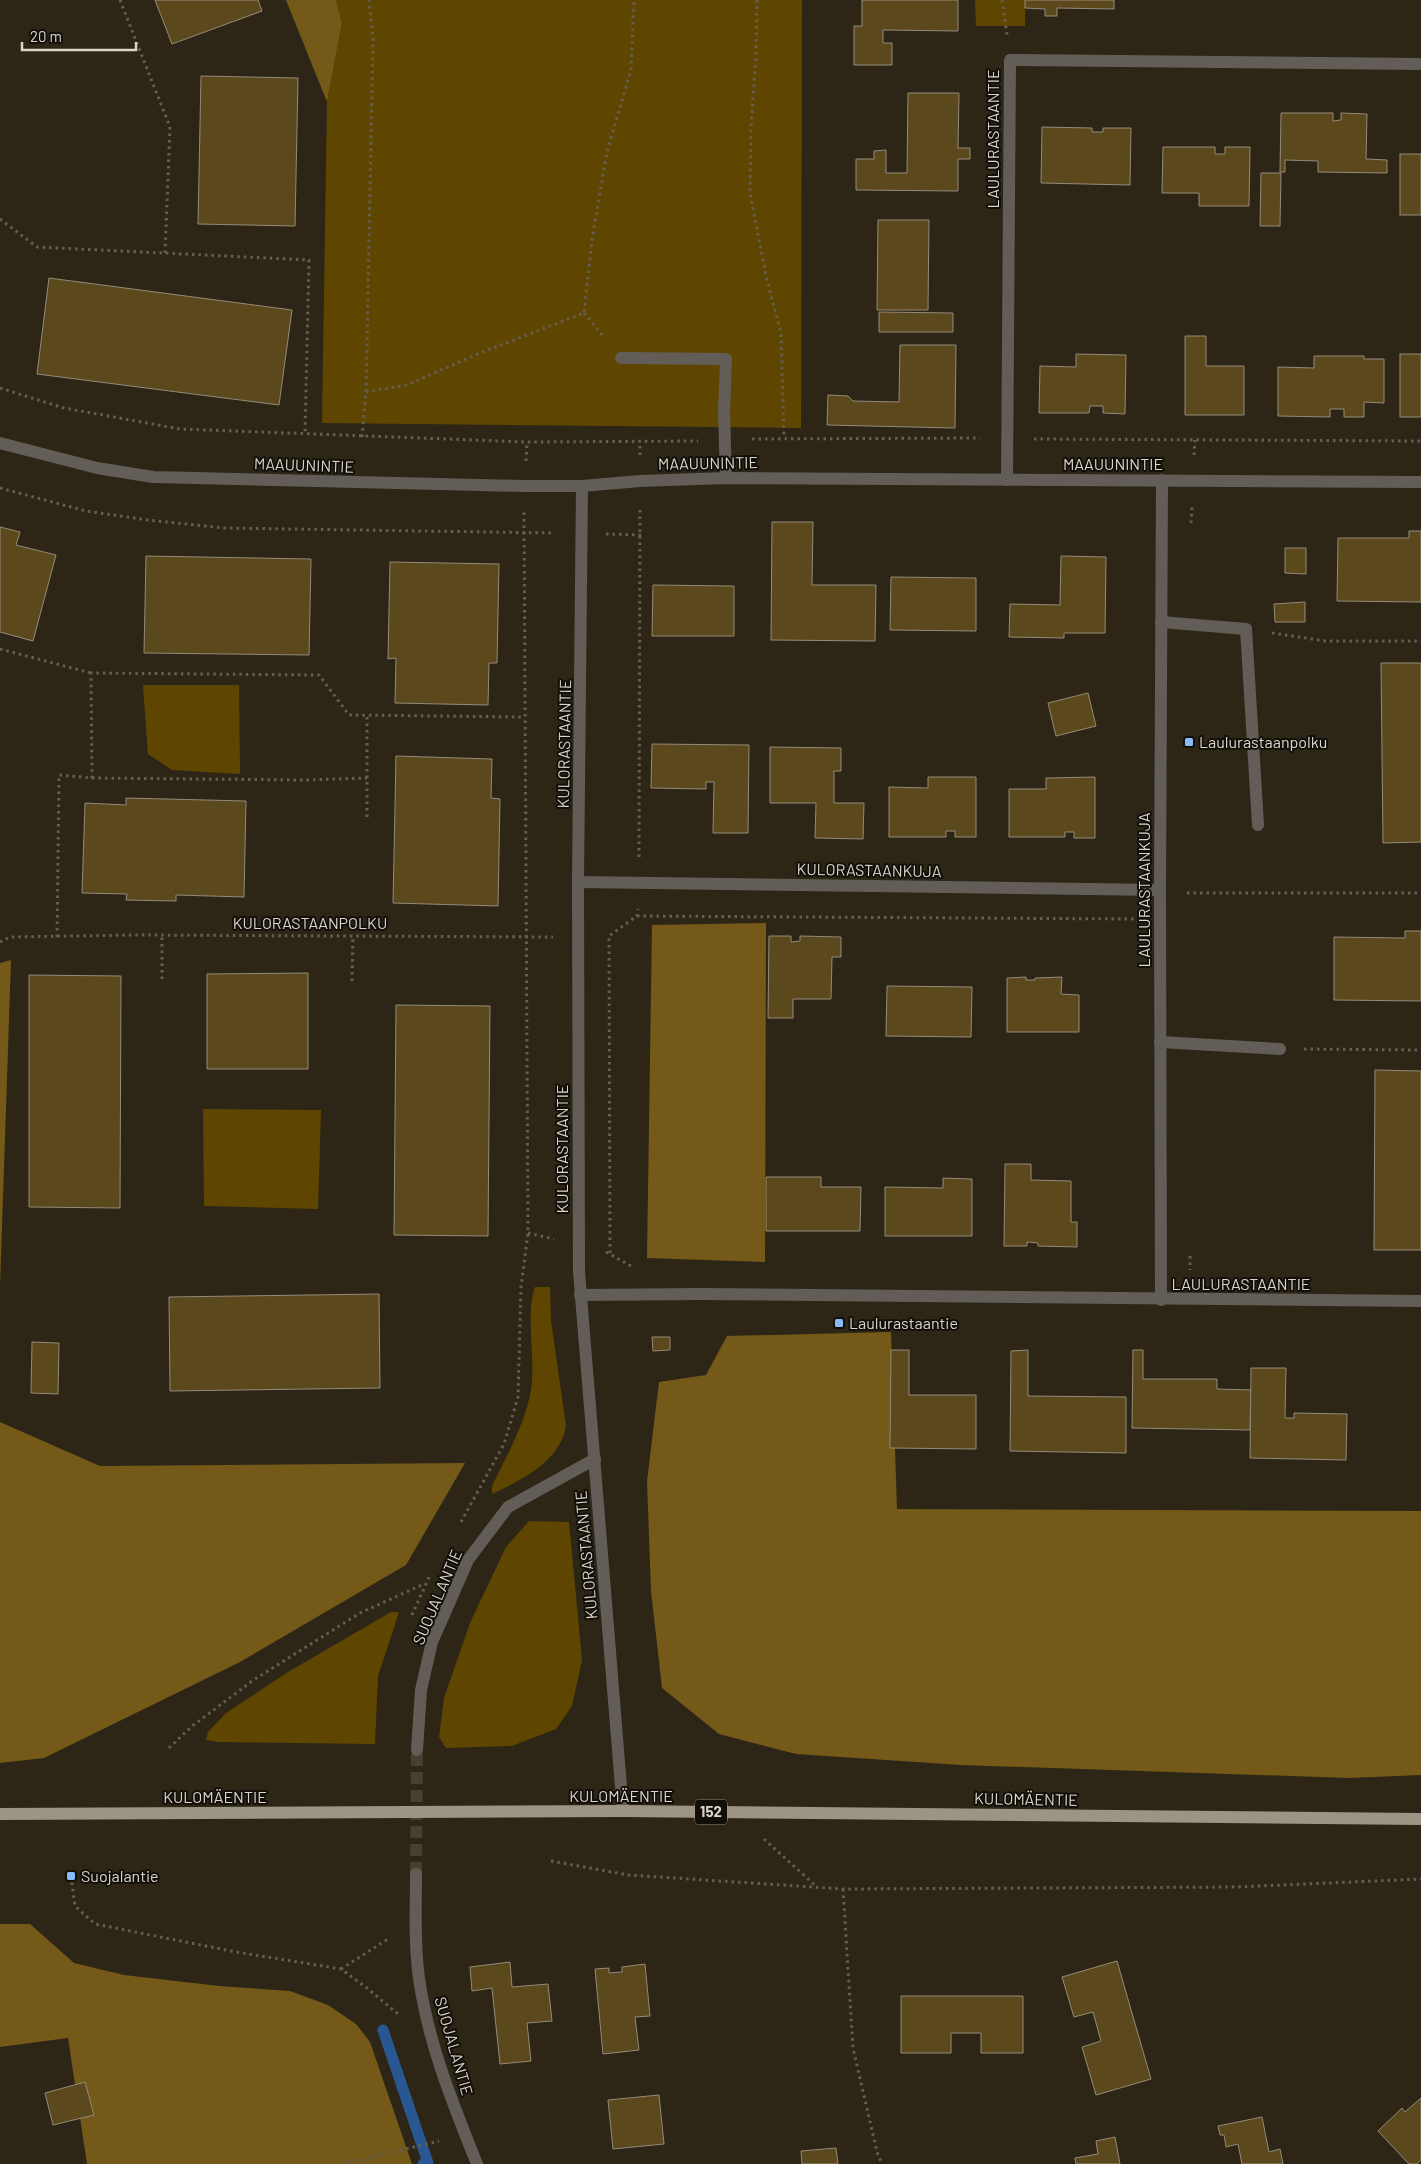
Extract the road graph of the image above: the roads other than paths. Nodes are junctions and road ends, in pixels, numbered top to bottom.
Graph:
1 (1421, 64) edge
2 (621, 358) road end
3 (0, 443) edge
4 (726, 478) junction
5 (1007, 480) junction
6 (1162, 480) junction
7 (1421, 482) edge
8 (582, 486) junction
9 (1161, 622) junction
10 (1258, 825) dead end
11 (578, 882) junction
12 (1160, 890) junction
13 (1160, 1042) junction
14 (1280, 1049) road end
15 (580, 1295) junction
16 (1162, 1300) junction
17 (1421, 1301) edge
18 (595, 1459) junction
19 (417, 1750) tunnel mouth
20 (624, 1811) junction
21 (0, 1814) edge
22 (1421, 1819) edge
23 (416, 1874) tunnel mouth
24 (477, 2164) edge

1 - 5 street, LAULURASTAANTIE
2 - 4 street
3 - 8 street, MAAUUNINTIE
4 - 5 street, MAAUUNINTIE
4 - 8 street, MAAUUNINTIE
5 - 6 street, MAAUUNINTIE
6 - 7 street, MAAUUNINTIE
6 - 9 street, LAULURASTAANKUJA
8 - 11 street, KULORASTAANTIE
9 - 10 street
9 - 12 street, LAULURASTAANKUJA
11 - 12 street, KULORASTAANKUJA
11 - 15 street, KULORASTAANTIE
12 - 13 street, LAULURASTAANKUJA
13 - 14 street
13 - 16 street, LAULURASTAANKUJA
15 - 16 street, LAULURASTAANTIE
15 - 18 street, KULORASTAANTIE
16 - 17 street, LAULURASTAANTIE
18 - 19 street, SUOJALANTIE
18 - 20 street, KULORASTAANTIE
20 - 21 main road, KULOMÄENTIE / 152
20 - 22 main road, KULOMÄENTIE / 152
23 - 24 street, SUOJALANTIE

